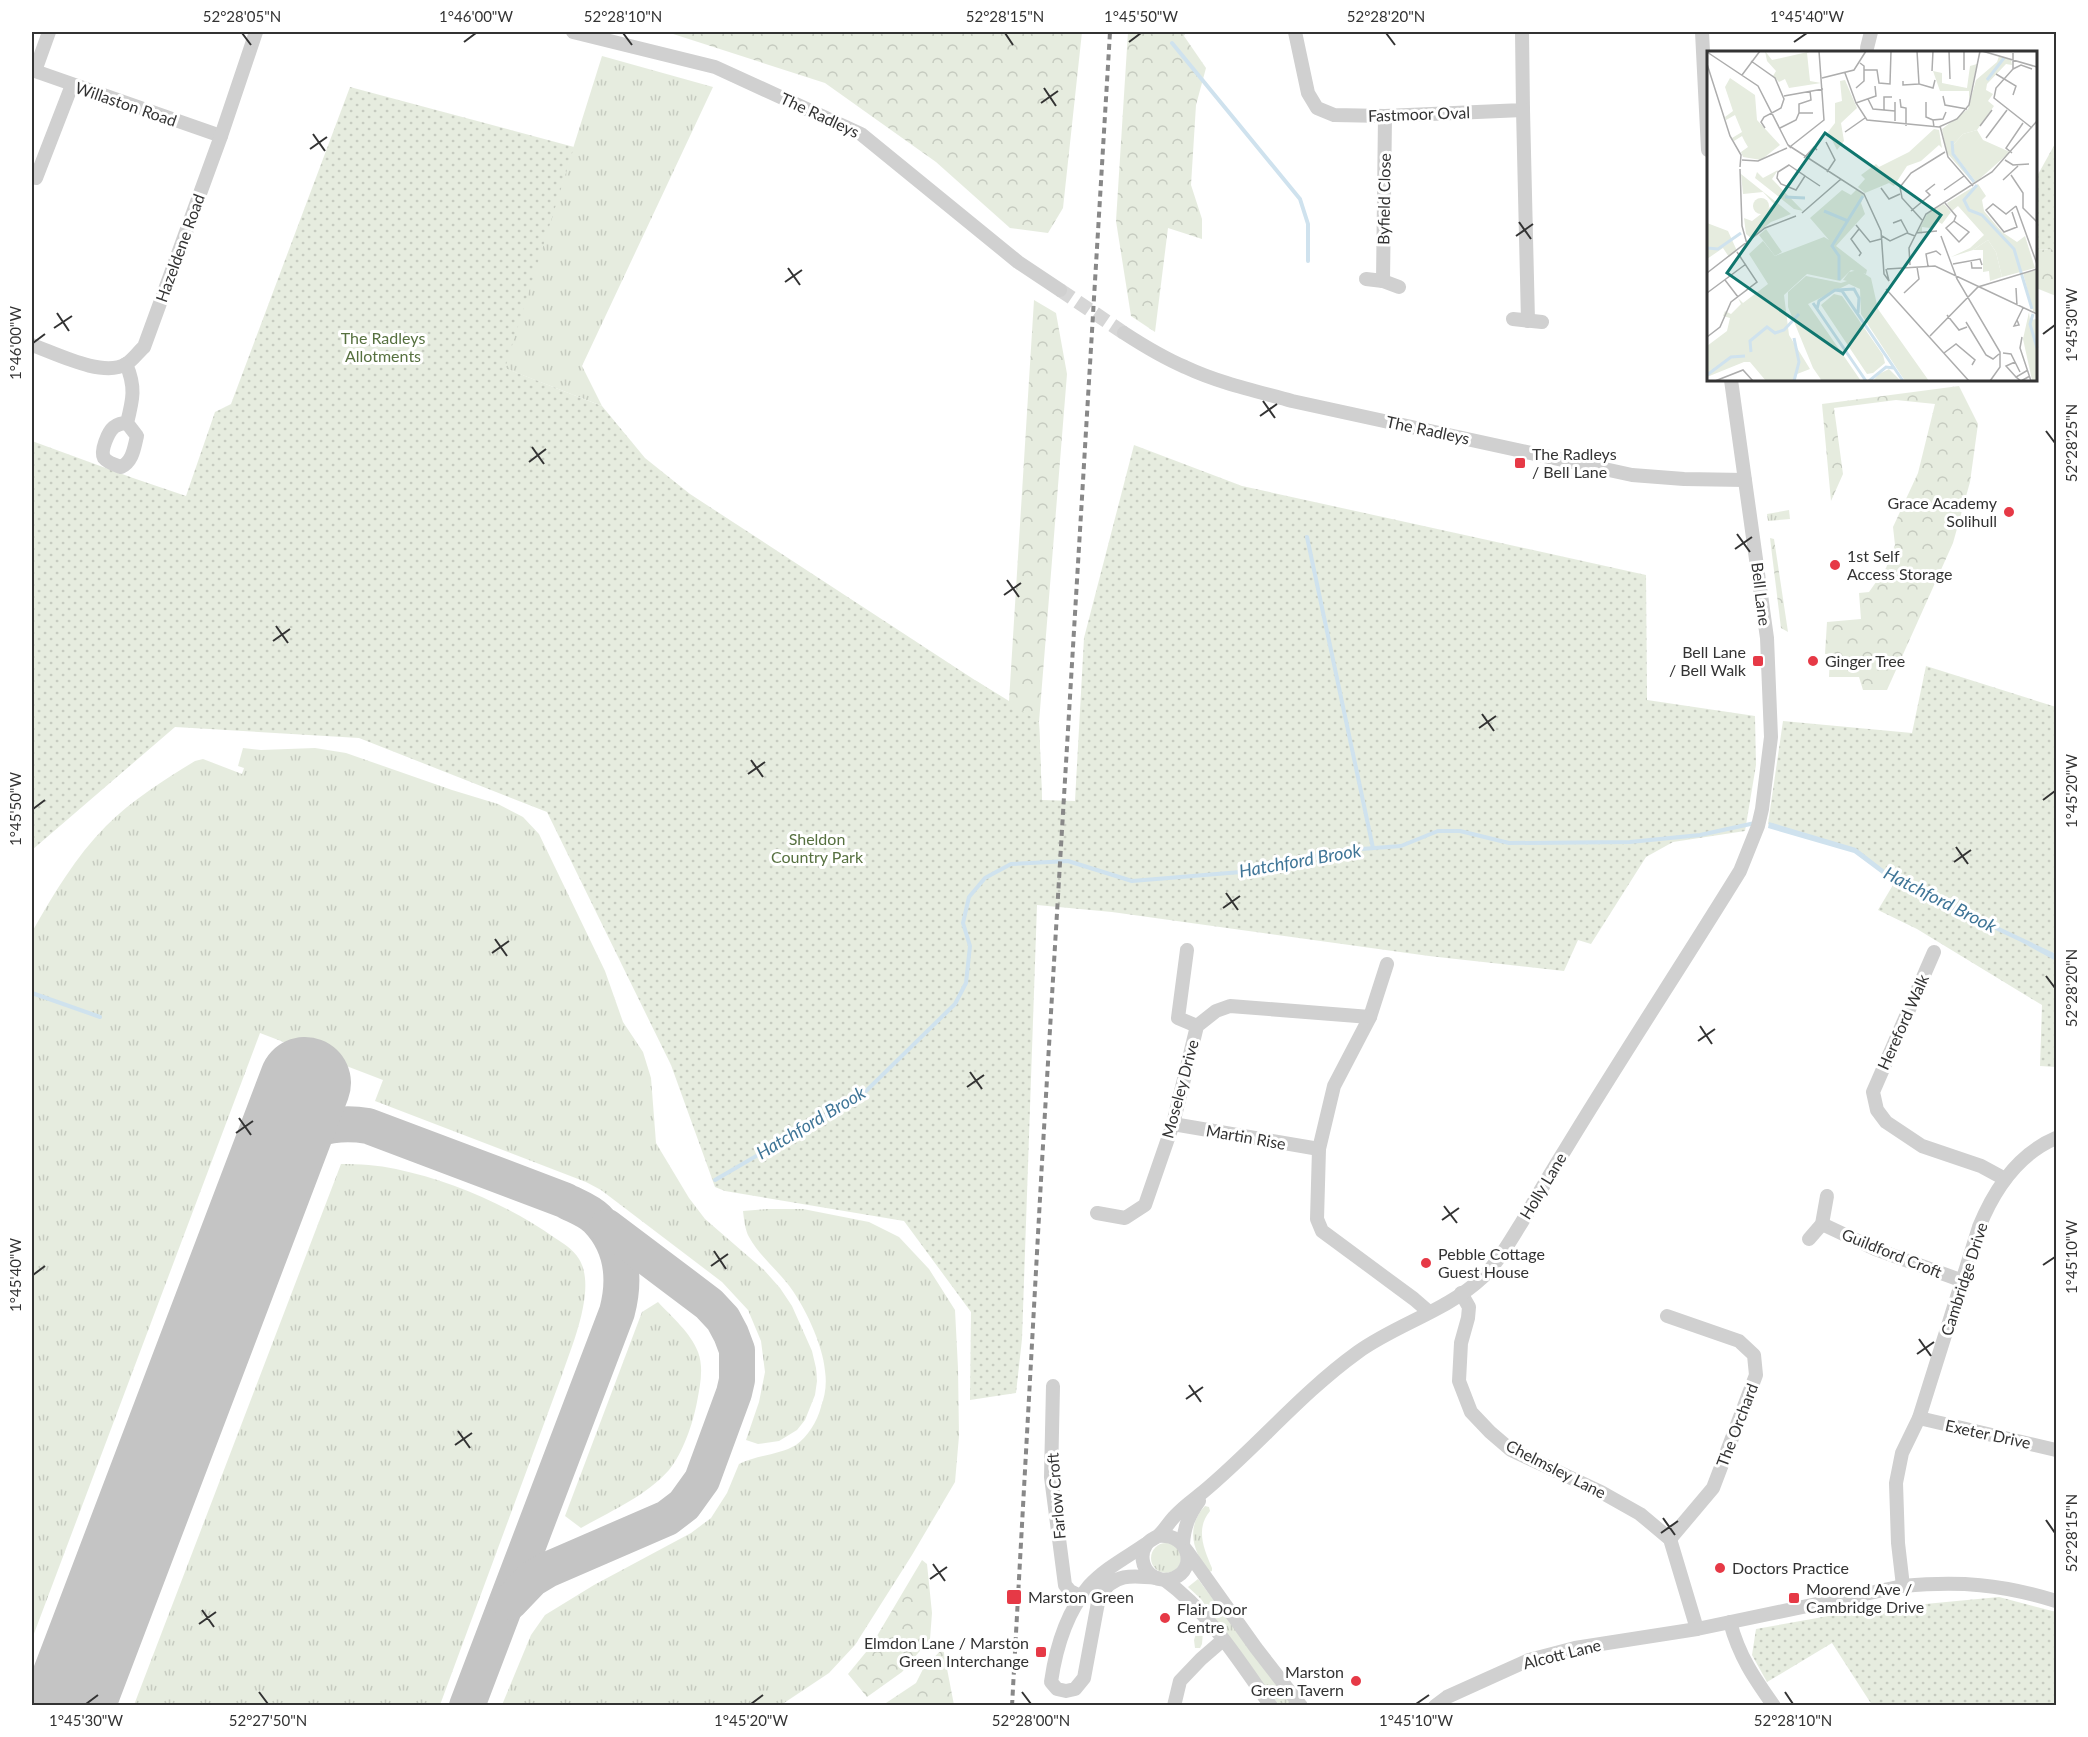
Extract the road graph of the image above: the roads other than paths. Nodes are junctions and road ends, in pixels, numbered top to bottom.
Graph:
1 (49, 32) edge
2 (256, 32) edge
3 (573, 32) edge
4 (1295, 32) edge
5 (1522, 32) edge
6 (1702, 32) edge
7 (1871, 32) edge
8 (1867, 48) dead end
9 (33, 71) edge
10 (72, 85) junction
11 (1523, 110) junction
12 (1384, 116) junction
13 (1707, 130) edge
14 (221, 136) junction
15 (36, 178) dead end
16 (1366, 279) dead end
17 (1383, 281) junction
18 (1398, 287) dead end
19 (1059, 290) tunnel mouth
20 (1513, 320) dead end
21 (1528, 321) junction
22 (1542, 322) dead end
23 (1124, 333) tunnel mouth
24 (32, 345) edge
25 (126, 364) junction
26 (1731, 381) edge
27 (127, 423) dead end
28 (1745, 480) junction
29 (1758, 826) joint
30 (1187, 950) dead end
31 (1934, 952) dead end
32 (1388, 964) dead end
33 (1370, 1017) junction
34 (1197, 1026) junction
35 (1173, 1124) junction
36 (2056, 1138) edge
37 (1319, 1149) junction
38 (2005, 1179) junction
39 (1827, 1196) dead end
40 (1097, 1213) dead end
41 (1822, 1224) junction
42 (1809, 1239) dead end
43 (1962, 1281) junction
44 (1461, 1293) junction
45 (1429, 1312) junction
46 (1667, 1316) dead end
47 (1053, 1386) dead end
48 (1919, 1418) junction
49 (2056, 1449) edge
50 (1209, 1487) junction
51 (1158, 1536) junction
52 (1670, 1539) junction
53 (1146, 1544) junction
54 (1185, 1548) junction
55 (1161, 1579) junction
56 (1903, 1586) junction
57 (1082, 1597) junction
58 (2056, 1600) edge
59 (1730, 1622) junction
60 (1697, 1629) junction
61 (1223, 1640) junction
62 (1174, 1706) edge
63 (1270, 1706) edge
64 (1301, 1706) edge
65 (1435, 1706) edge
66 (1774, 1706) edge

1 - 9 street
2 - 14 street, Hazeldene Road
3 - 19 street, The Radleys
4 - 12 street, Fastmoor Oval
5 - 11 street
6 - 13 street
7 - 8 street
9 - 10 street, Willaston Road
10 - 14 street, Willaston Road
10 - 15 street
11 - 12 street, Fastmoor Oval
11 - 21 street
12 - 17 street, Byfield Close
14 - 25 street, Hazeldene Road
16 - 17 street
17 - 18 street
20 - 21 street
21 - 22 street
23 - 28 street, The Radleys
24 - 25 street
25 - 27 street
26 - 28 street, Bell Lane
28 - 29 street, Bell Lane
29 - 44 street, Holly Lane
30 - 34 street
31 - 38 street, Hereford Walk
32 - 33 street
33 - 34 street, Moseley Drive
33 - 37 street
34 - 35 street, Moseley Drive
35 - 37 street, Martin Rise
35 - 40 street, Moseley Drive
36 - 38 street, Cambridge Drive
37 - 45 street
38 - 43 street, Cambridge Drive
39 - 41 street, Guildford Croft
41 - 42 street, Guildford Croft
41 - 43 street, Guildford Croft
43 - 48 street, Cambridge Drive
44 - 45 street, Holly Lane
44 - 52 street, Chelmsley Lane
45 - 50 street, Holly Lane
46 - 52 street, The Orchard
47 - 57 street, Farlow Croft
48 - 49 street, Exeter Drive
48 - 56 street, Cambridge Drive
50 - 51 street, Holly Lane
50 - 54 street, Holly Lane
51 - 53 street, Holly Lane
51 - 54 street
52 - 60 street
53 - 55 street
53 - 57 street, Holly Lane
54 - 55 street, Holly Lane
54 - 64 street
55 - 57 street, Holly Lane
55 - 61 street
56 - 58 street, Alcott Lane
56 - 59 street, Alcott Lane
59 - 60 street, Alcott Lane
59 - 66 street
60 - 65 street, Alcott Lane
61 - 62 street
61 - 63 street

